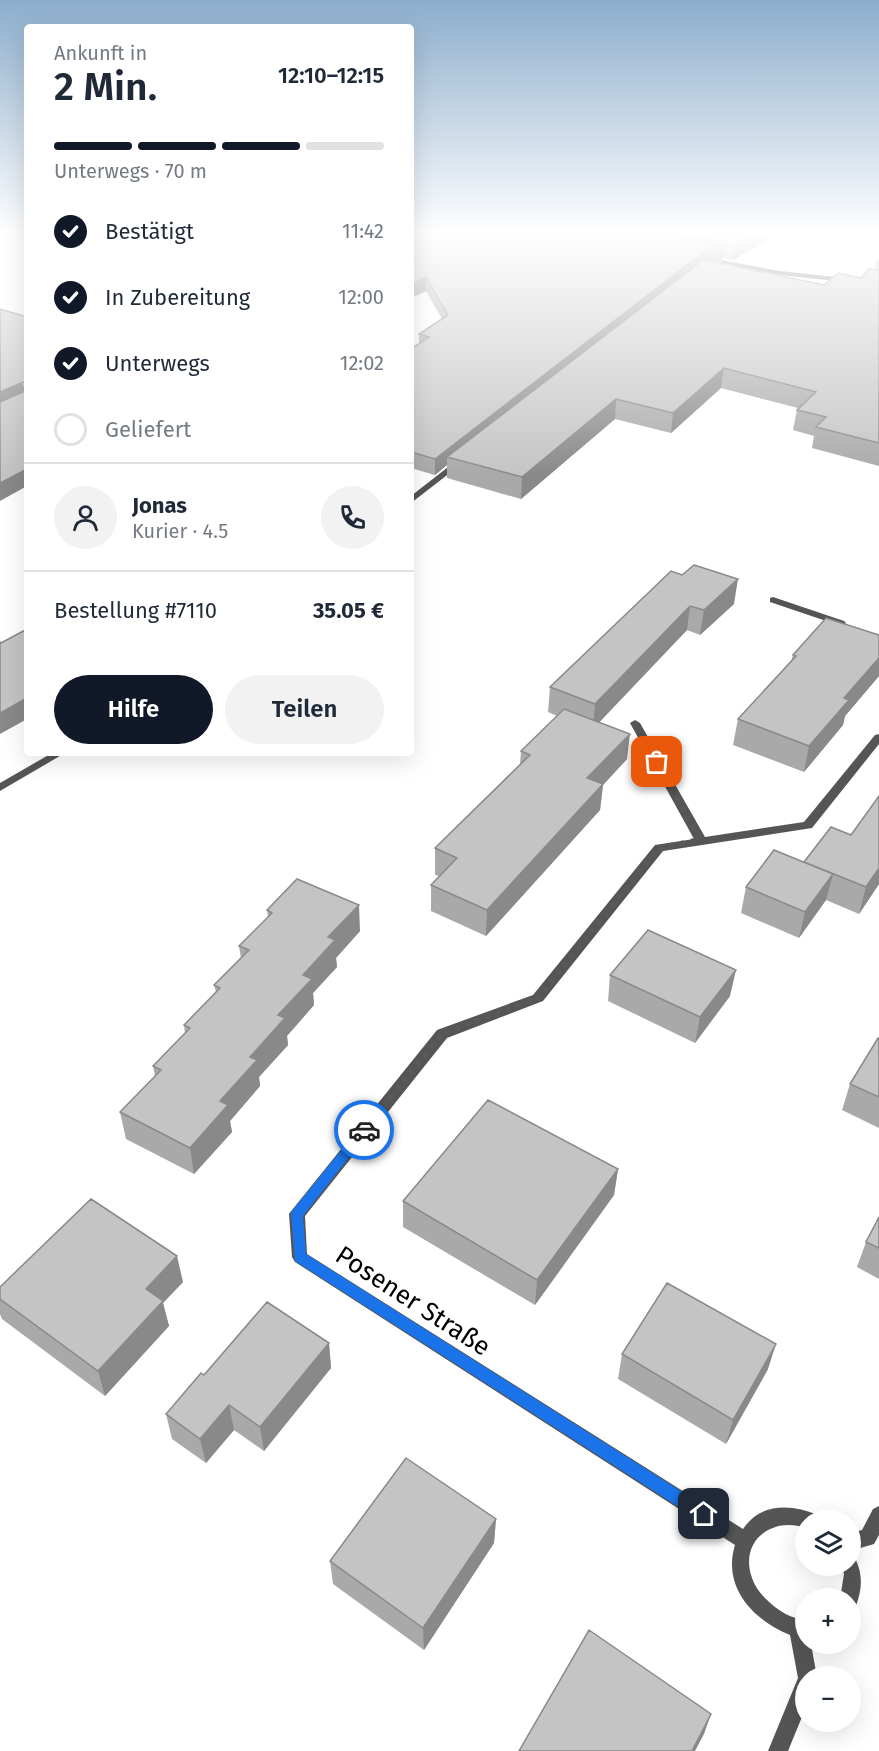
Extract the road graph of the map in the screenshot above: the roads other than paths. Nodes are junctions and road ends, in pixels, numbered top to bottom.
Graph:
1 (467, 456) edge
2 (414, 498) edge
3 (773, 600) dead end
4 (847, 625) edge
5 (635, 723) dead end
6 (879, 737) edge
7 (55, 756) edge
8 (0, 788) edge
9 (700, 840) junction
10 (879, 1515) edge
11 (795, 1516) edge
12 (744, 1540) junction
13 (861, 1540) edge
14 (795, 1626) edge
15 (795, 1709) edge
16 (778, 1751) edge

1 - 2 street
3 - 4 street
5 - 9 street
6 - 9 street, Posener Straße
7 - 8 street
9 - 12 street, Posener Straße
10 - 13 street
11 - 12 street
12 - 14 street
15 - 16 street

